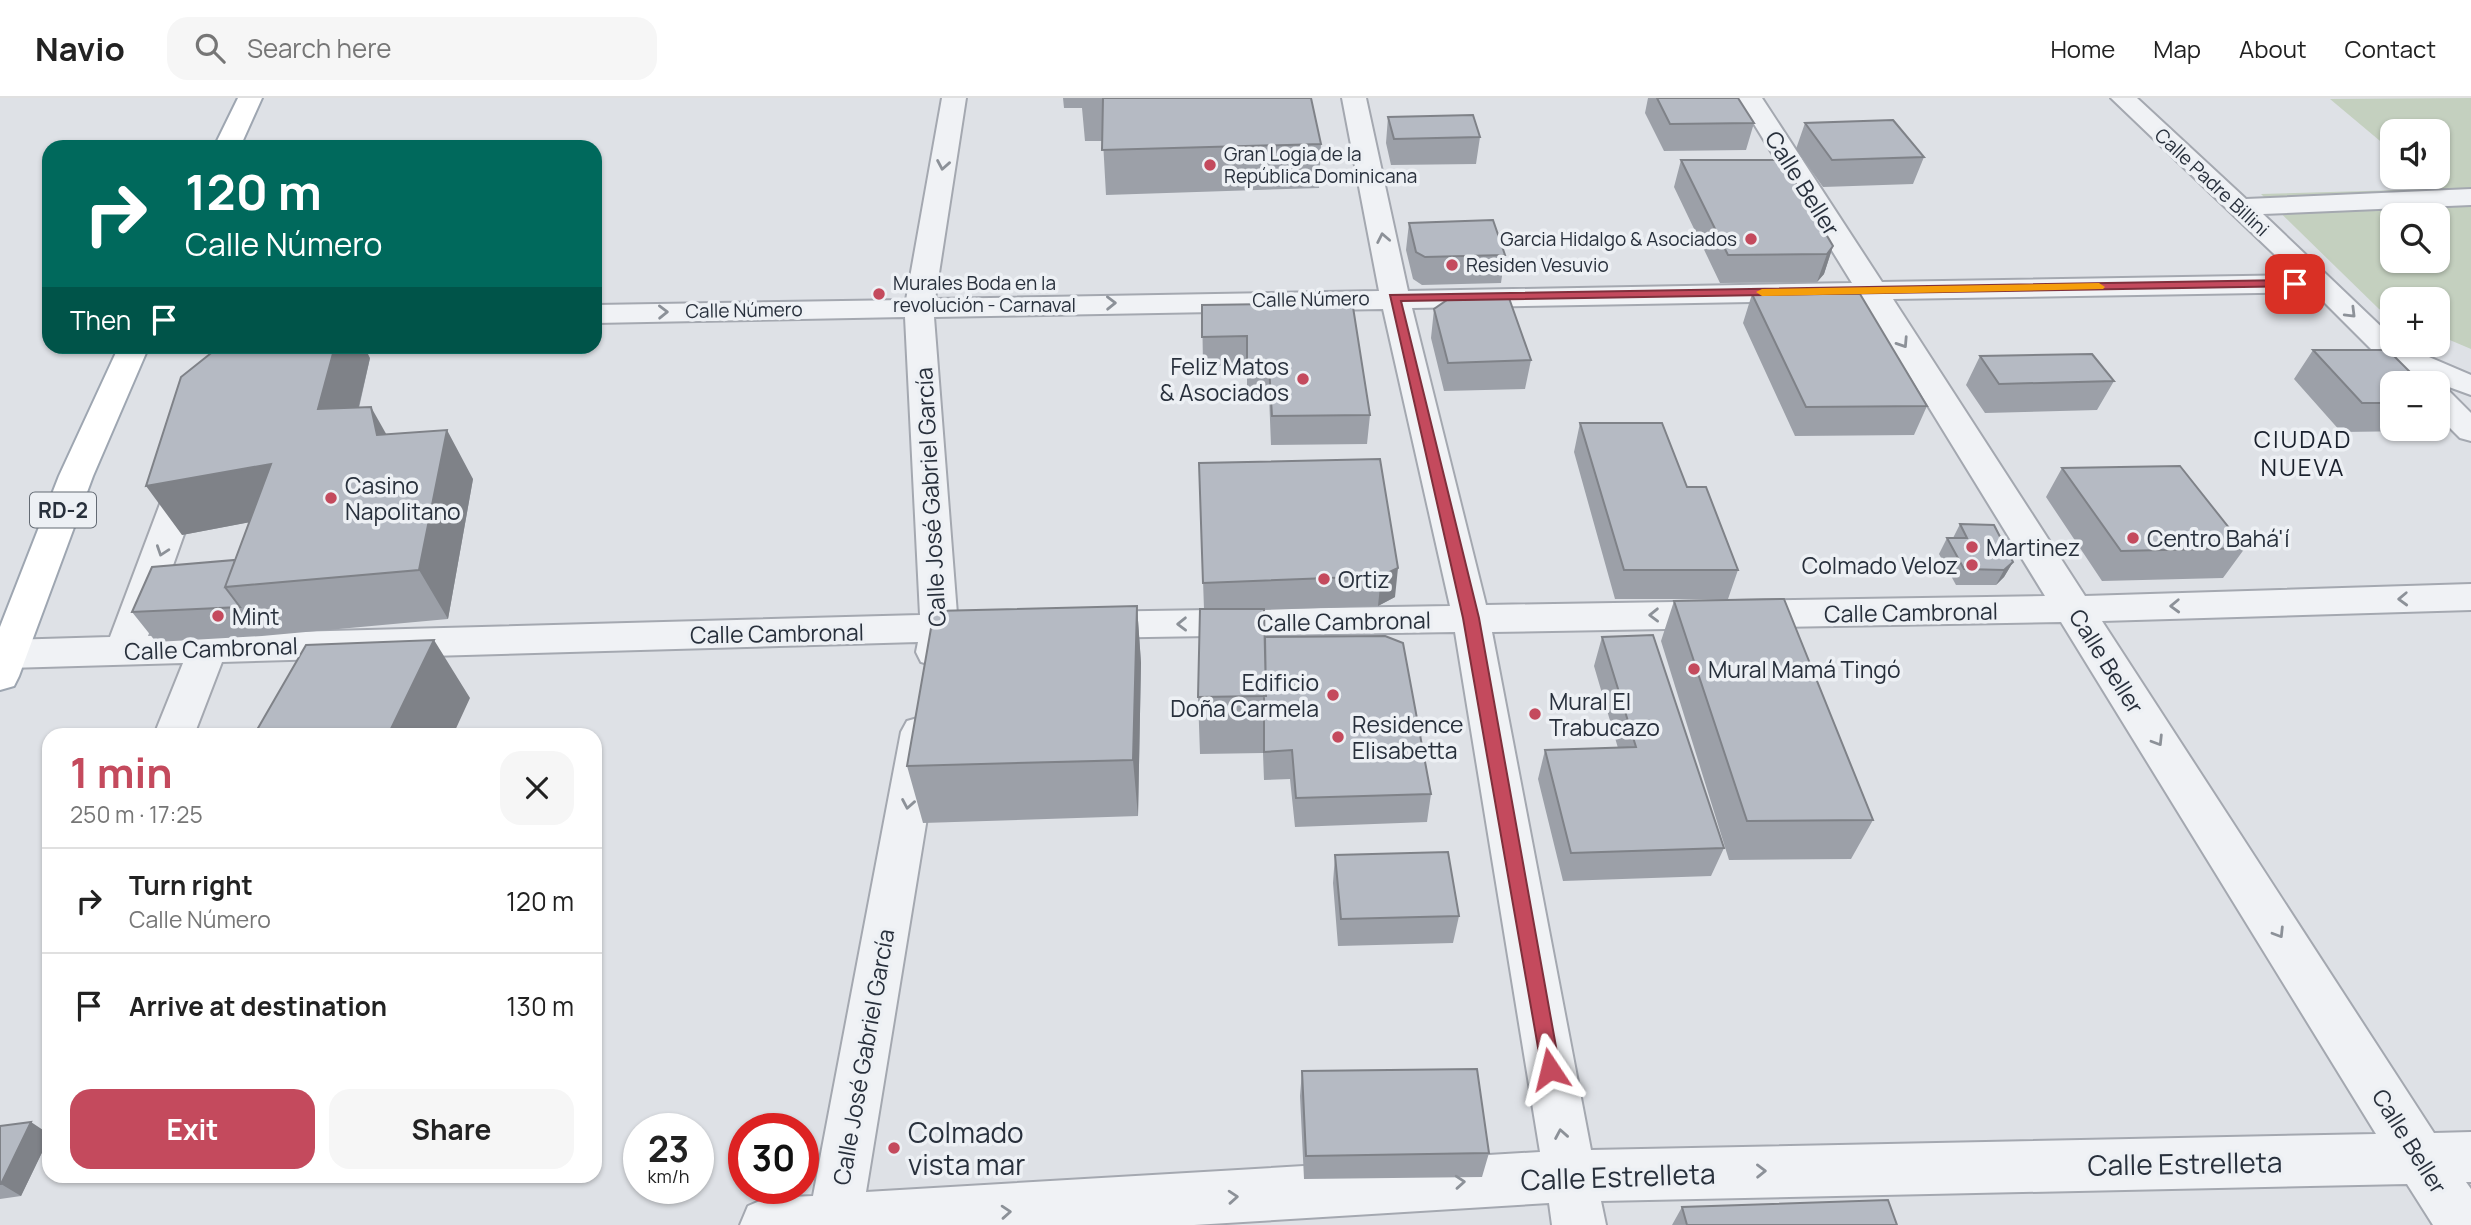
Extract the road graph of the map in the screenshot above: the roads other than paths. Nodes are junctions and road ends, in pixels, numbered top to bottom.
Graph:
1 (250, 98) edge
2 (954, 98) edge
3 (1354, 98) edge
4 (1750, 98) edge
5 (2123, 98) edge
6 (230, 140) edge
7 (2471, 197) edge
8 (2238, 207) junction
9 (2321, 283) junction
10 (1870, 290) junction
11 (1395, 298) junction
12 (919, 306) junction
13 (602, 314) edge
14 (2380, 342) edge
15 (130, 354) edge
16 (2395, 357) edge
17 (2403, 357) edge
18 (2410, 371) edge
19 (2471, 386) edge
20 (2450, 410) edge
21 (2471, 431) edge
22 (201, 438) edge
23 (2471, 597) edge
24 (2074, 609) junction
25 (1471, 618) junction
26 (1051, 626) edge
27 (1009, 627) edge
28 (939, 628) junction
29 (452, 641) junction
30 (208, 648) junction
31 (124, 651) junction
32 (4, 665) edge
33 (431, 676) edge
34 (177, 728) edge
35 (2421, 1157) junction
36 (2471, 1157) edge
37 (1569, 1175) junction
38 (834, 1224) edge
39 (767, 1225) edge
40 (1579, 1225) edge
41 (2463, 1225) edge

1 - 6 main road
2 -> 12 street, Calle José Gabriel García
11 -> 3 street
4 - 10 street, Calle Beller
5 - 8 street, Calle Padre Billini
7 - 8 street
8 - 9 street, Calle Padre Billini
9 - 10 street, Calle Número
9 -> 14 street, Calle Padre Billini
10 - 11 street, Calle Número
10 -> 24 street, Calle Beller
12 -> 11 street, Calle Número
11 - 25 street
13 -> 12 street, Calle Número
12 - 28 street, Calle José Gabriel García
15 - 32 main road, RD-2
16 - 18 street, Calle Padre Billini
17 - 19 street
20 - 21 street
22 -> 31 street
23 -> 24 street, Calle Cambronal
24 -> 25 street, Calle Cambronal
24 -> 35 street, Calle Beller
25 -> 26 street, Calle Cambronal
37 -> 25 street
27 - 28 street, Calle Cambronal
28 - 29 street, Calle Cambronal
28 -> 38 street, Calle José Gabriel García
29 - 30 street, Calle Cambronal
29 - 33 street
30 - 31 street, Calle Cambronal
30 - 34 street
31 - 32 street, Calle Cambronal
35 - 36 street, Calle Estrelleta
37 -> 35 street, Calle Estrelleta
35 - 41 street, Calle Beller
38 -> 37 street, Calle Estrelleta
37 - 40 street
38 - 39 street, Calle Estrelleta

